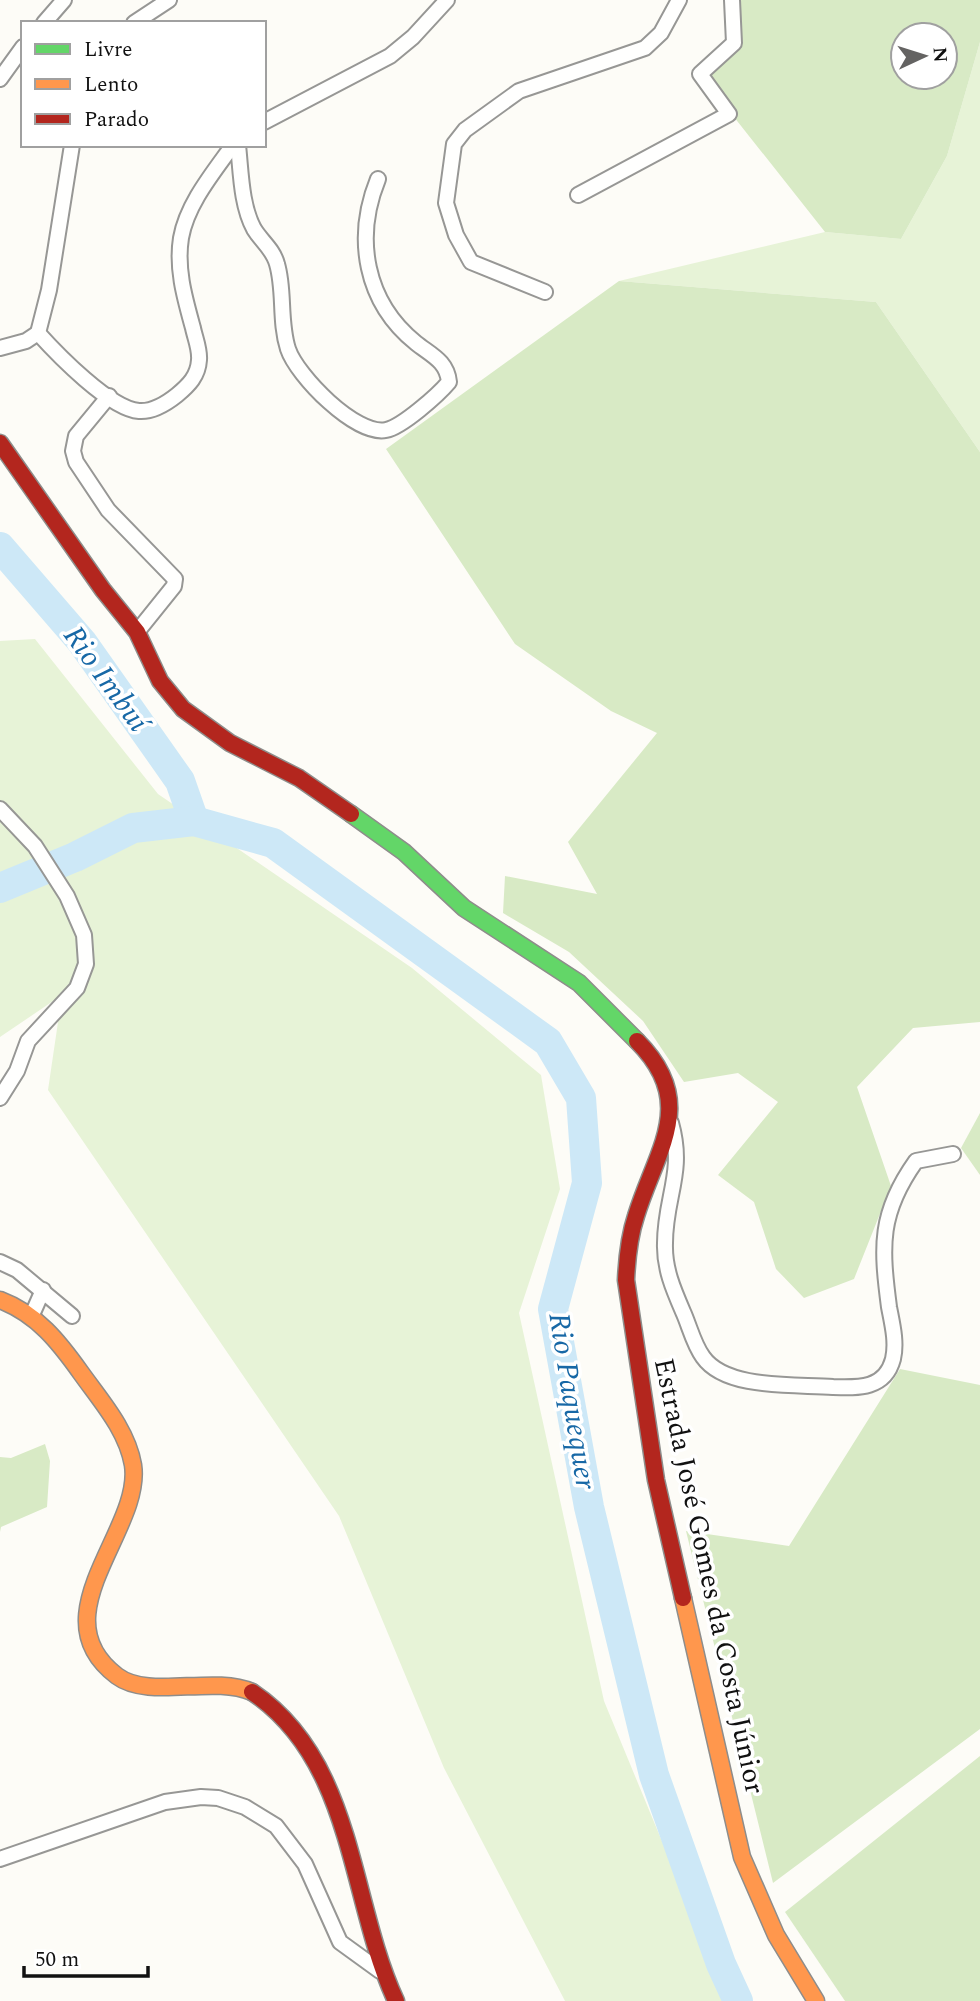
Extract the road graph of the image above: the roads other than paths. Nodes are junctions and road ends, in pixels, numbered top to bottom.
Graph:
1 (64, 0) edge
2 (169, 0) edge
3 (447, 0) edge
4 (679, 0) edge
5 (732, 0) edge
6 (46, 21) edge
7 (139, 21) edge
8 (21, 50) edge
9 (0, 79) edge
10 (266, 121) edge
11 (72, 147) edge
12 (232, 147) edge
13 (238, 147) edge
14 (378, 179) dead end
15 (578, 195) dead end
16 (545, 292) dead end
17 (38, 333) junction
18 (0, 348) edge
19 (109, 396) junction
20 (0, 443) edge
21 (137, 632) junction
22 (0, 809) edge
23 (0, 1098) edge
24 (669, 1118) junction
25 (953, 1154) dead end
26 (0, 1262) edge
27 (43, 1290) junction
28 (0, 1300) edge
29 (72, 1316) dead end
30 (32, 1317) junction
31 (0, 1858) edge
32 (380, 1970) junction
33 (396, 2001) edge
34 (816, 2001) edge

1 - 6 street
2 - 7 street
3 - 10 street
4 - 16 street
5 - 15 street
8 - 9 street
11 - 17 street
12 - 19 street
13 - 14 street
17 - 18 street
17 - 19 street
19 - 21 street
20 - 21 street, Estrada José Gomes da Costa Júnior
21 - 24 street, Estrada José Gomes da Costa Júnior
22 - 23 street
24 - 25 street
24 - 34 street, Estrada José Gomes da Costa Júnior
26 - 27 street
27 - 29 street
27 - 30 street
28 - 30 street
30 - 32 street
31 - 32 street
32 - 33 street

